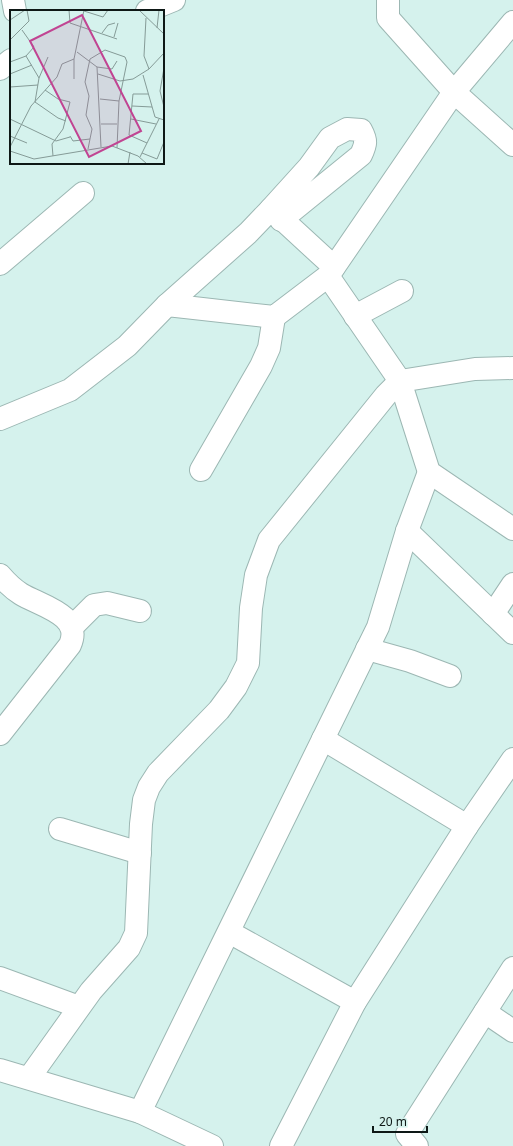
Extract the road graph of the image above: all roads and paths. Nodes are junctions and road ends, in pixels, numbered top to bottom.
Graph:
1 (13, 0) edge
2 (174, 0) edge
3 (388, 0) edge
4 (15, 10) edge
5 (149, 10) edge
6 (513, 22) edge
7 (10, 61) edge
8 (0, 69) edge
9 (454, 92) junction
10 (513, 145) edge
11 (83, 193) dead end
12 (0, 264) edge
13 (331, 271) junction
14 (402, 291) dead end
15 (166, 305) junction
16 (355, 316) junction
17 (274, 317) junction
18 (513, 368) edge
19 (400, 381) junction
20 (0, 419) edge
21 (201, 470) dead end
22 (429, 472) junction
23 (513, 529) edge
24 (407, 531) junction
25 (0, 575) edge
26 (513, 584) edge
27 (140, 611) dead end
28 (493, 614) junction
29 (72, 627) junction
30 (513, 633) edge
31 (367, 649) junction
32 (450, 676) dead end
33 (0, 734) edge
34 (323, 739) junction
35 (513, 759) edge
36 (467, 826) junction
37 (60, 829) dead end
38 (140, 853) junction
39 (229, 932) junction
40 (513, 968) edge
41 (0, 978) edge
42 (355, 1002) junction
43 (79, 1007) junction
44 (485, 1012) junction
45 (513, 1031) edge
46 (0, 1070) edge
47 (29, 1078) junction
48 (140, 1112) junction
49 (212, 1146) edge
50 (281, 1146) edge
51 (417, 1146) edge

1 - 4 street
2 - 5 street
3 - 9 street
6 - 9 street
7 - 8 street
9 - 10 street
9 - 13 street
11 - 12 street
13 - 15 street
13 - 16 street
13 - 17 street
14 - 16 street
15 - 17 street
15 - 20 street
16 - 19 street
17 - 21 street
18 - 19 street
19 - 22 street
19 - 38 street
22 - 23 street
22 - 24 street
24 - 28 street
24 - 31 street
25 - 29 street
26 - 28 street
27 - 29 street
28 - 30 street
29 - 33 street
31 - 32 street
31 - 34 street
34 - 36 street
34 - 39 street
35 - 36 street
36 - 42 street
37 - 38 street
38 - 43 street
39 - 42 street
39 - 48 street
40 - 44 street
41 - 43 street
42 - 50 street
43 - 47 street
44 - 45 street
44 - 51 street
46 - 47 street
47 - 48 street
48 - 49 street

